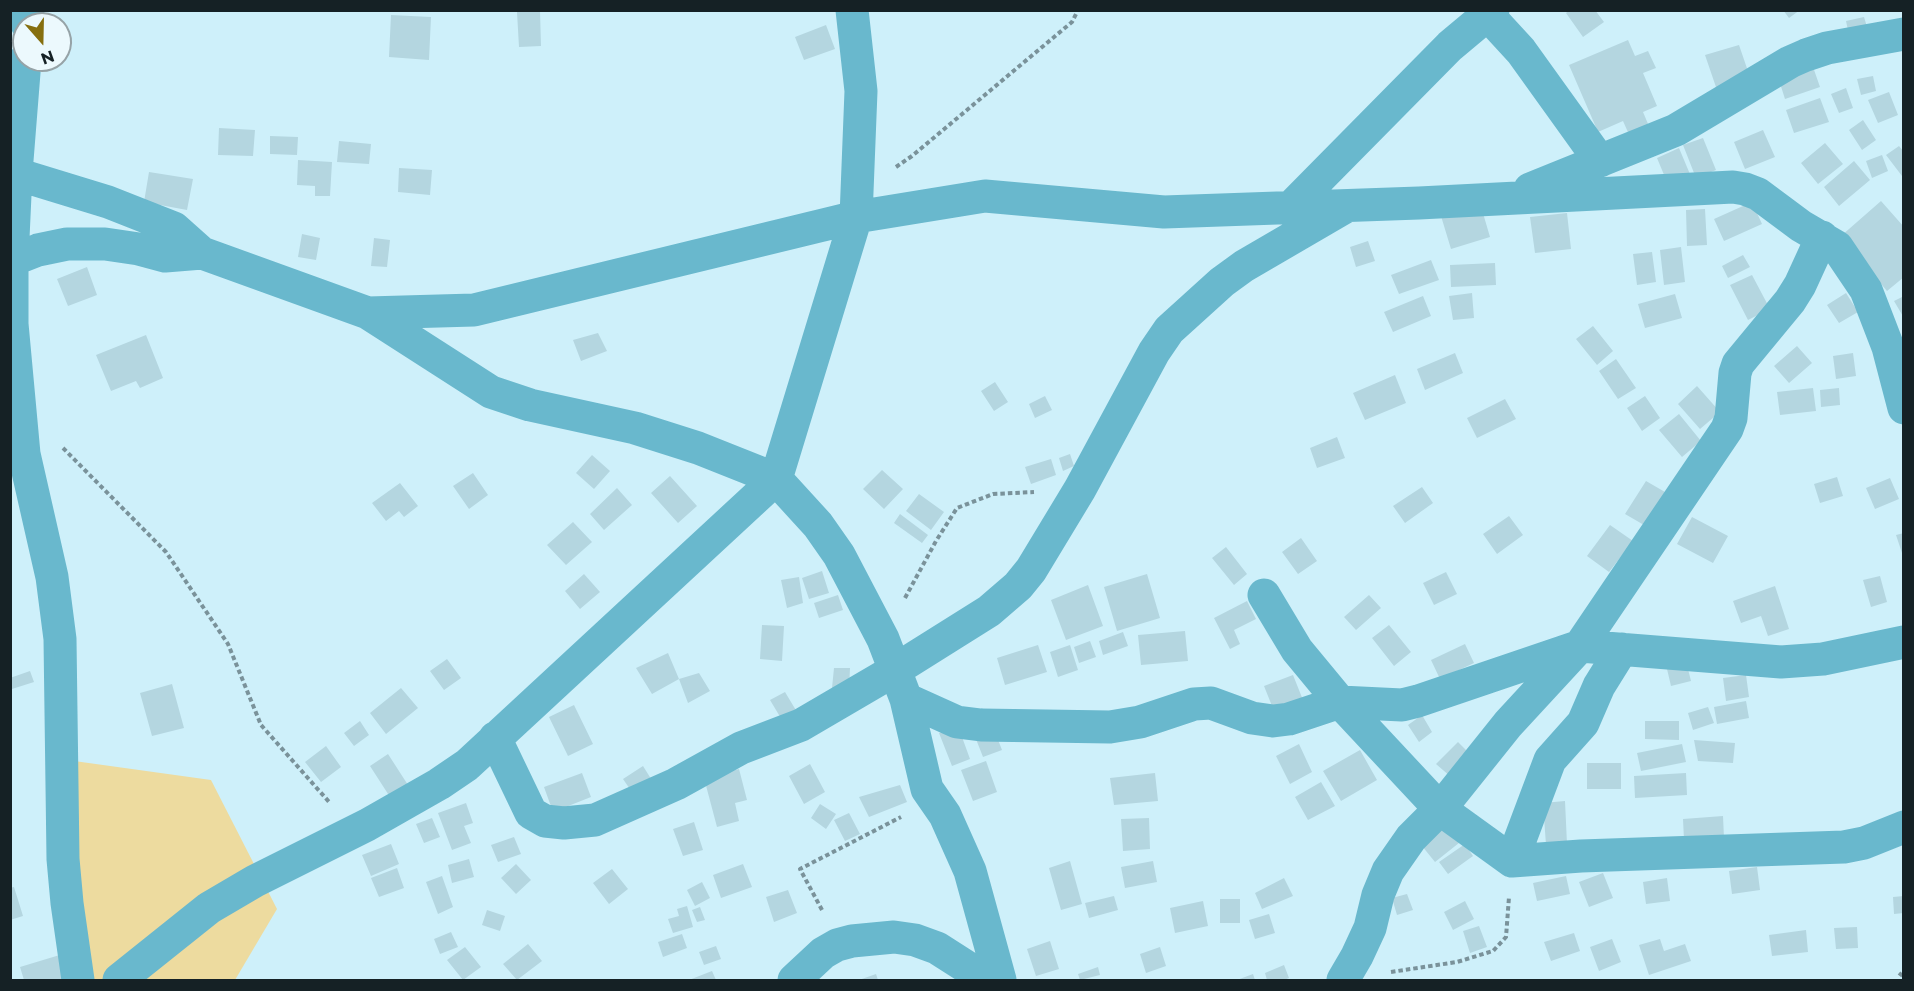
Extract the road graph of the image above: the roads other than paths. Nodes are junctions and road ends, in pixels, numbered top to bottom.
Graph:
1 (852, 10) edge
2 (1490, 12) edge
3 (1904, 34) edge
4 (24, 72) edge
5 (1600, 161) junction
6 (13, 172) edge
7 (1509, 197) junction
8 (857, 204) junction
9 (1350, 205) junction
10 (1292, 206) junction
11 (1822, 237) junction
12 (201, 253) junction
13 (11, 261) edge
14 (368, 313) junction
15 (1904, 408) edge
16 (776, 478) junction
17 (1264, 595) dead end
18 (1904, 642) edge
19 (1580, 646) junction
20 (1622, 649) junction
21 (900, 684) junction
22 (1340, 702) junction
23 (495, 738) junction
24 (1440, 809) junction
25 (1903, 827) edge
26 (1512, 861) junction
27 (78, 981) edge
28 (119, 981) edge
29 (794, 981) edge
30 (987, 981) edge
31 (1000, 981) edge
32 (1343, 981) edge

1 - 8 street
2 - 5 street
2 - 10 street
3 - 5 street
4 - 6 street
5 - 7 street
6 - 12 street
6 - 13 street
7 - 9 street
7 - 11 street
8 - 10 street
8 - 14 street
8 - 16 street
9 - 10 street
9 - 21 street
11 - 15 street
11 - 19 street
12 - 13 street
12 - 14 street
13 - 27 street
14 - 16 street
16 - 21 street
16 - 23 street
17 - 22 street
18 - 20 street
19 - 20 street
19 - 22 street
19 - 24 street
20 - 26 street
21 - 22 street
21 - 23 street
21 - 31 street
22 - 24 street
23 - 28 street
24 - 26 street
24 - 32 street
25 - 26 street
29 - 30 street

